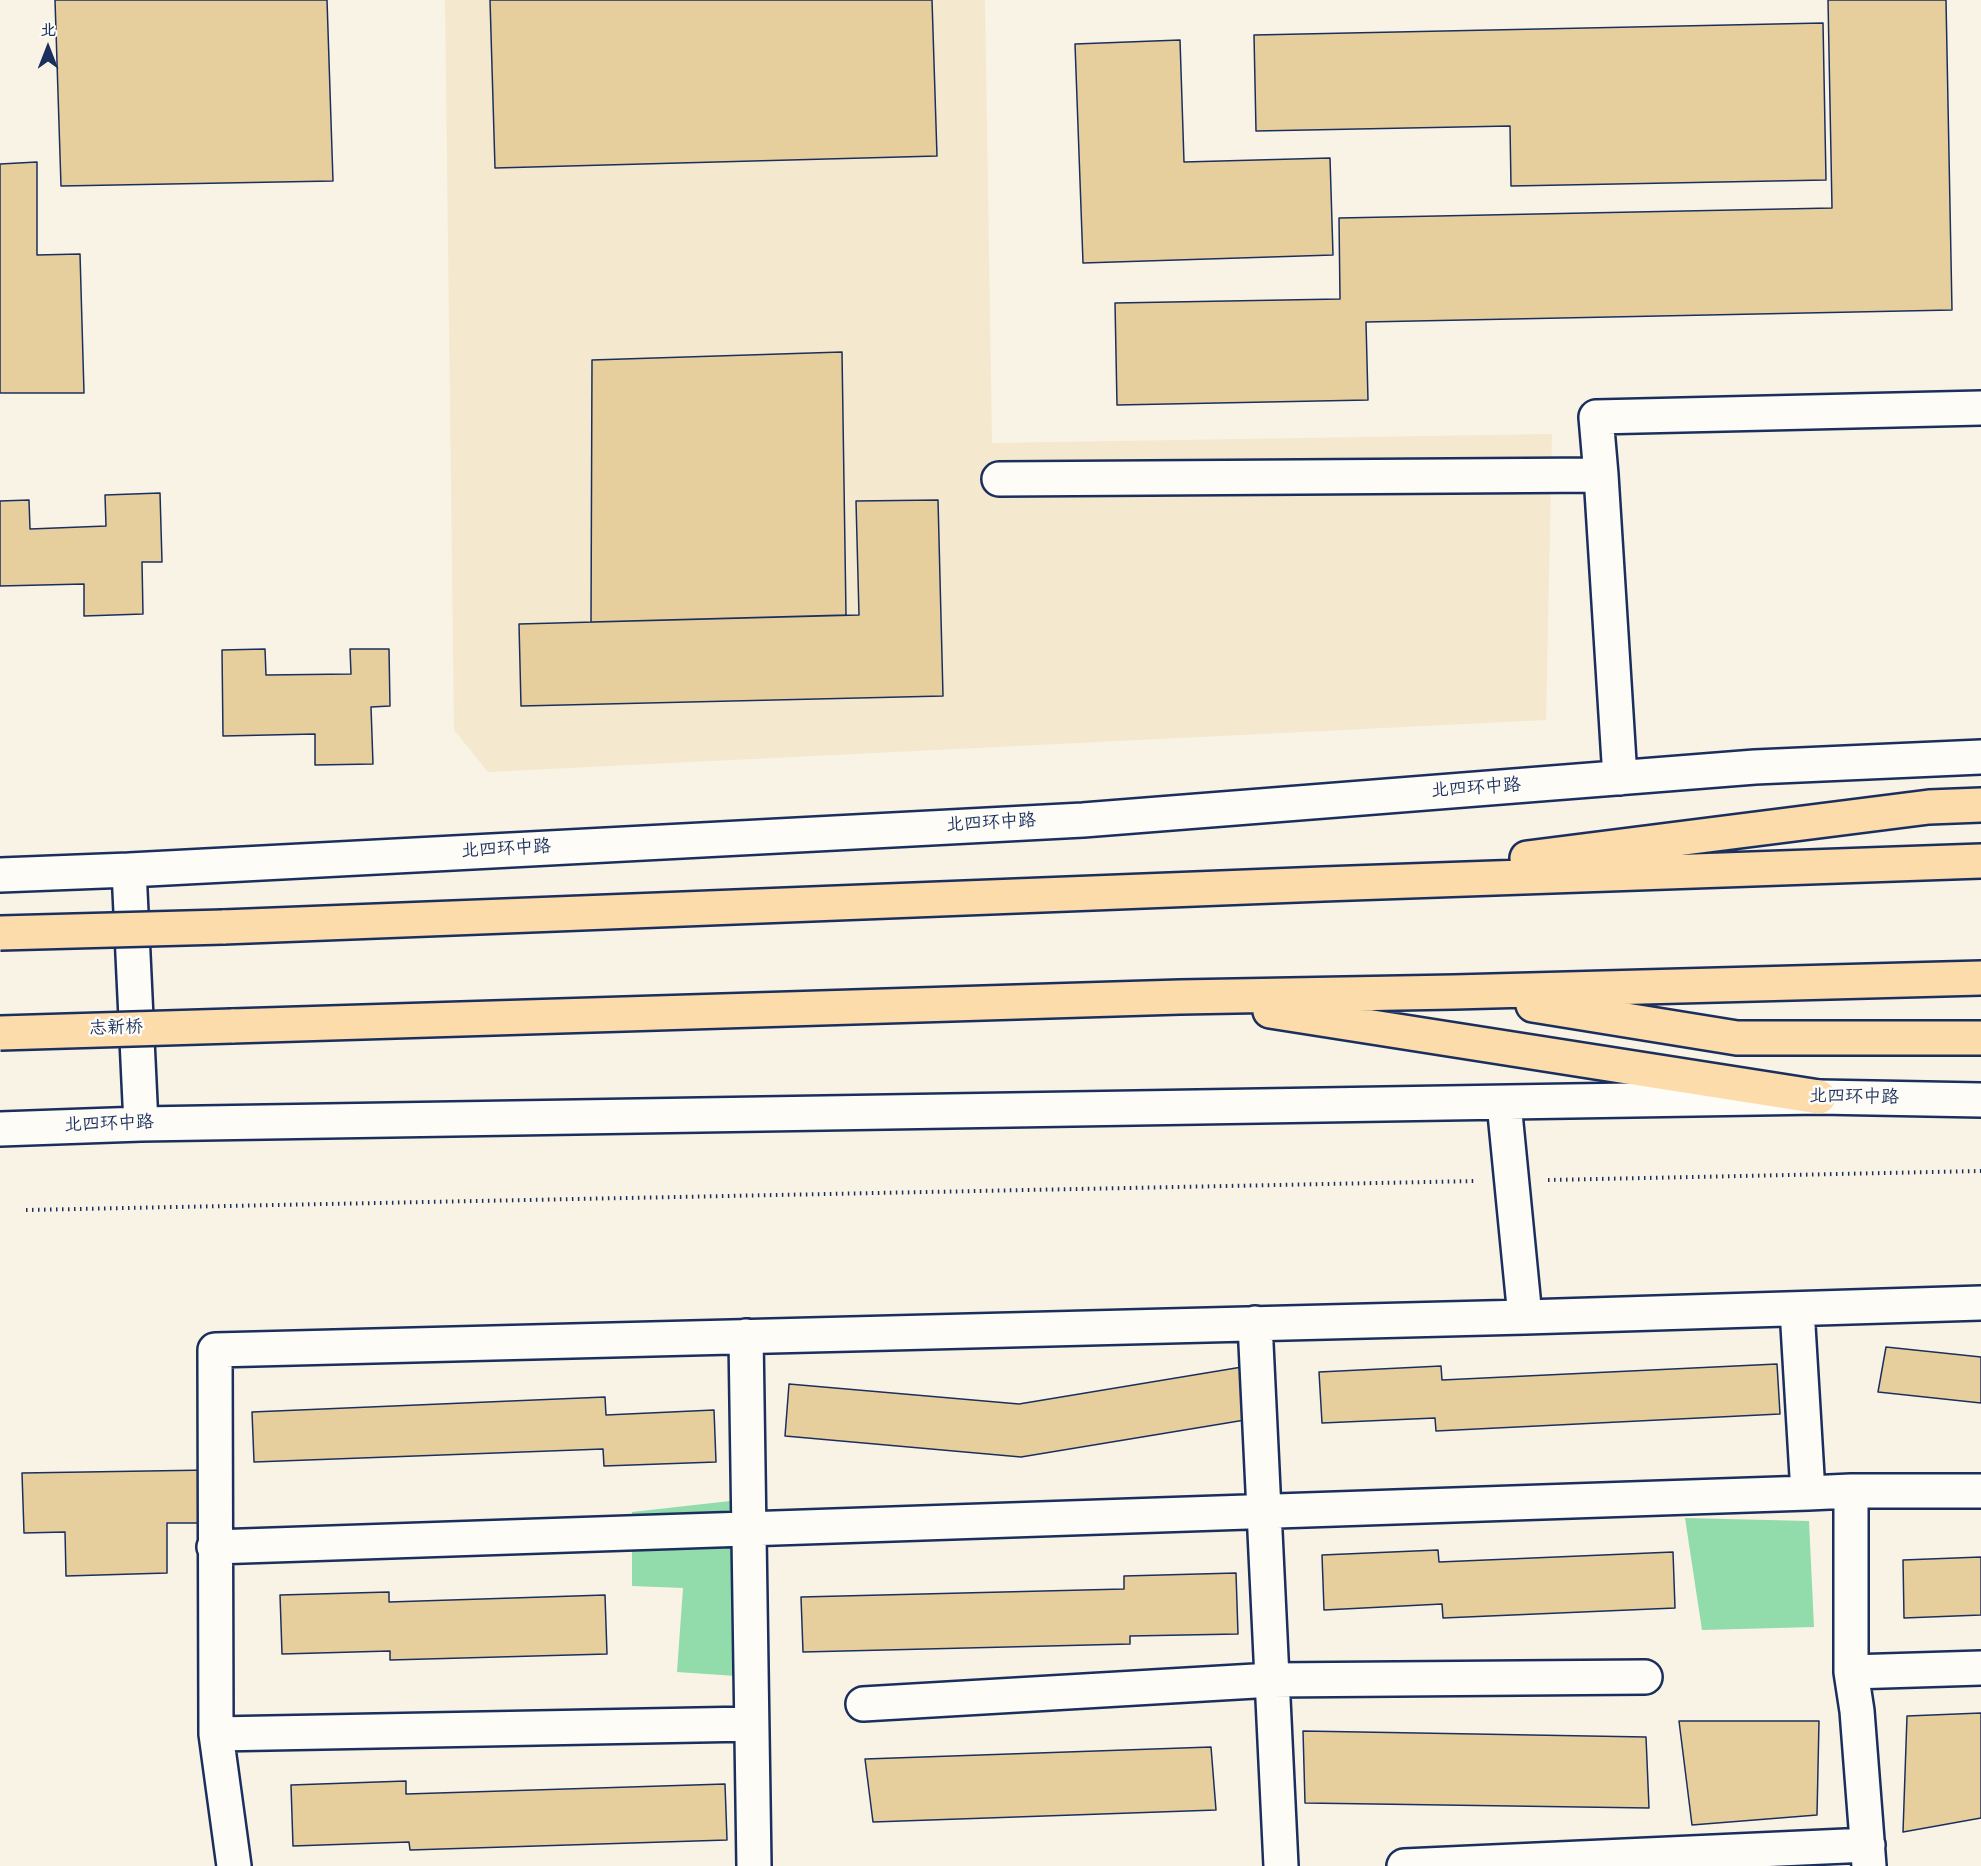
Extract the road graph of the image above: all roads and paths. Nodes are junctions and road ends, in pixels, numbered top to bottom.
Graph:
1 (1981, 408) edge
2 (1600, 475) junction
3 (999, 479) dead end
4 (1981, 757) edge
5 (1620, 778) junction
6 (1981, 805) edge
7 (1981, 861) edge
8 (129, 870) junction
9 (0, 875) edge
10 (1323, 884) junction
11 (0, 933) edge
12 (1981, 978) edge
13 (1454, 992) junction
14 (1180, 997) junction
15 (0, 1033) edge
16 (1981, 1038) edge
17 (1819, 1097) junction
18 (1981, 1100) edge
19 (1504, 1103) junction
20 (141, 1124) junction
21 (0, 1129) edge
22 (1981, 1171) edge
23 (1511, 1180) junction
24 (26, 1210) dead end
25 (1981, 1303) edge
26 (1797, 1309) junction
27 (1525, 1317) junction
28 (1255, 1323) junction
29 (746, 1336) junction
30 (1851, 1491) junction
31 (1981, 1491) edge
32 (1808, 1493) junction
33 (1264, 1512) junction
34 (748, 1529) junction
35 (214, 1547) junction
36 (1981, 1668) edge
37 (1851, 1672) junction
38 (1645, 1677) dead end
39 (1272, 1680) junction
40 (863, 1704) dead end
41 (751, 1724) junction
42 (216, 1734) junction
43 (1869, 1855) edge
44 (1573, 1862) edge
45 (234, 1866) edge
46 (754, 1866) edge
47 (1281, 1866) edge
48 (1404, 1866) edge

1 - 2 street
2 - 3 street
2 - 5 street
4 - 5 street, 北四环中路
5 - 8 street, 北四环中路
6 - 10 highway
7 - 10 highway
8 - 9 street, 北四环中路
8 - 20 street
10 - 11 highway, bridge
12 - 13 highway
13 - 14 highway
13 - 16 highway
14 - 15 highway, 志新桥, bridge
14 - 17 highway
17 - 18 street, 北四环中路
17 - 19 street, 北四环中路
19 - 20 street, 北四环中路
19 - 23 street
20 - 21 street, 北四环中路
22 - 23 path
23 - 24 path
23 - 27 street
25 - 26 street
26 - 27 street
26 - 32 street
27 - 28 street
28 - 29 street
28 - 33 street
29 - 34 street
29 - 35 street
30 - 31 street
30 - 32 street
30 - 37 street
32 - 33 street
33 - 34 street
33 - 39 street
34 - 35 street
34 - 41 street
35 - 42 street
36 - 37 street
37 - 43 street
38 - 39 street
39 - 40 street
39 - 47 street
41 - 42 street
41 - 46 street
42 - 45 street
43 - 44 street
44 - 48 street

